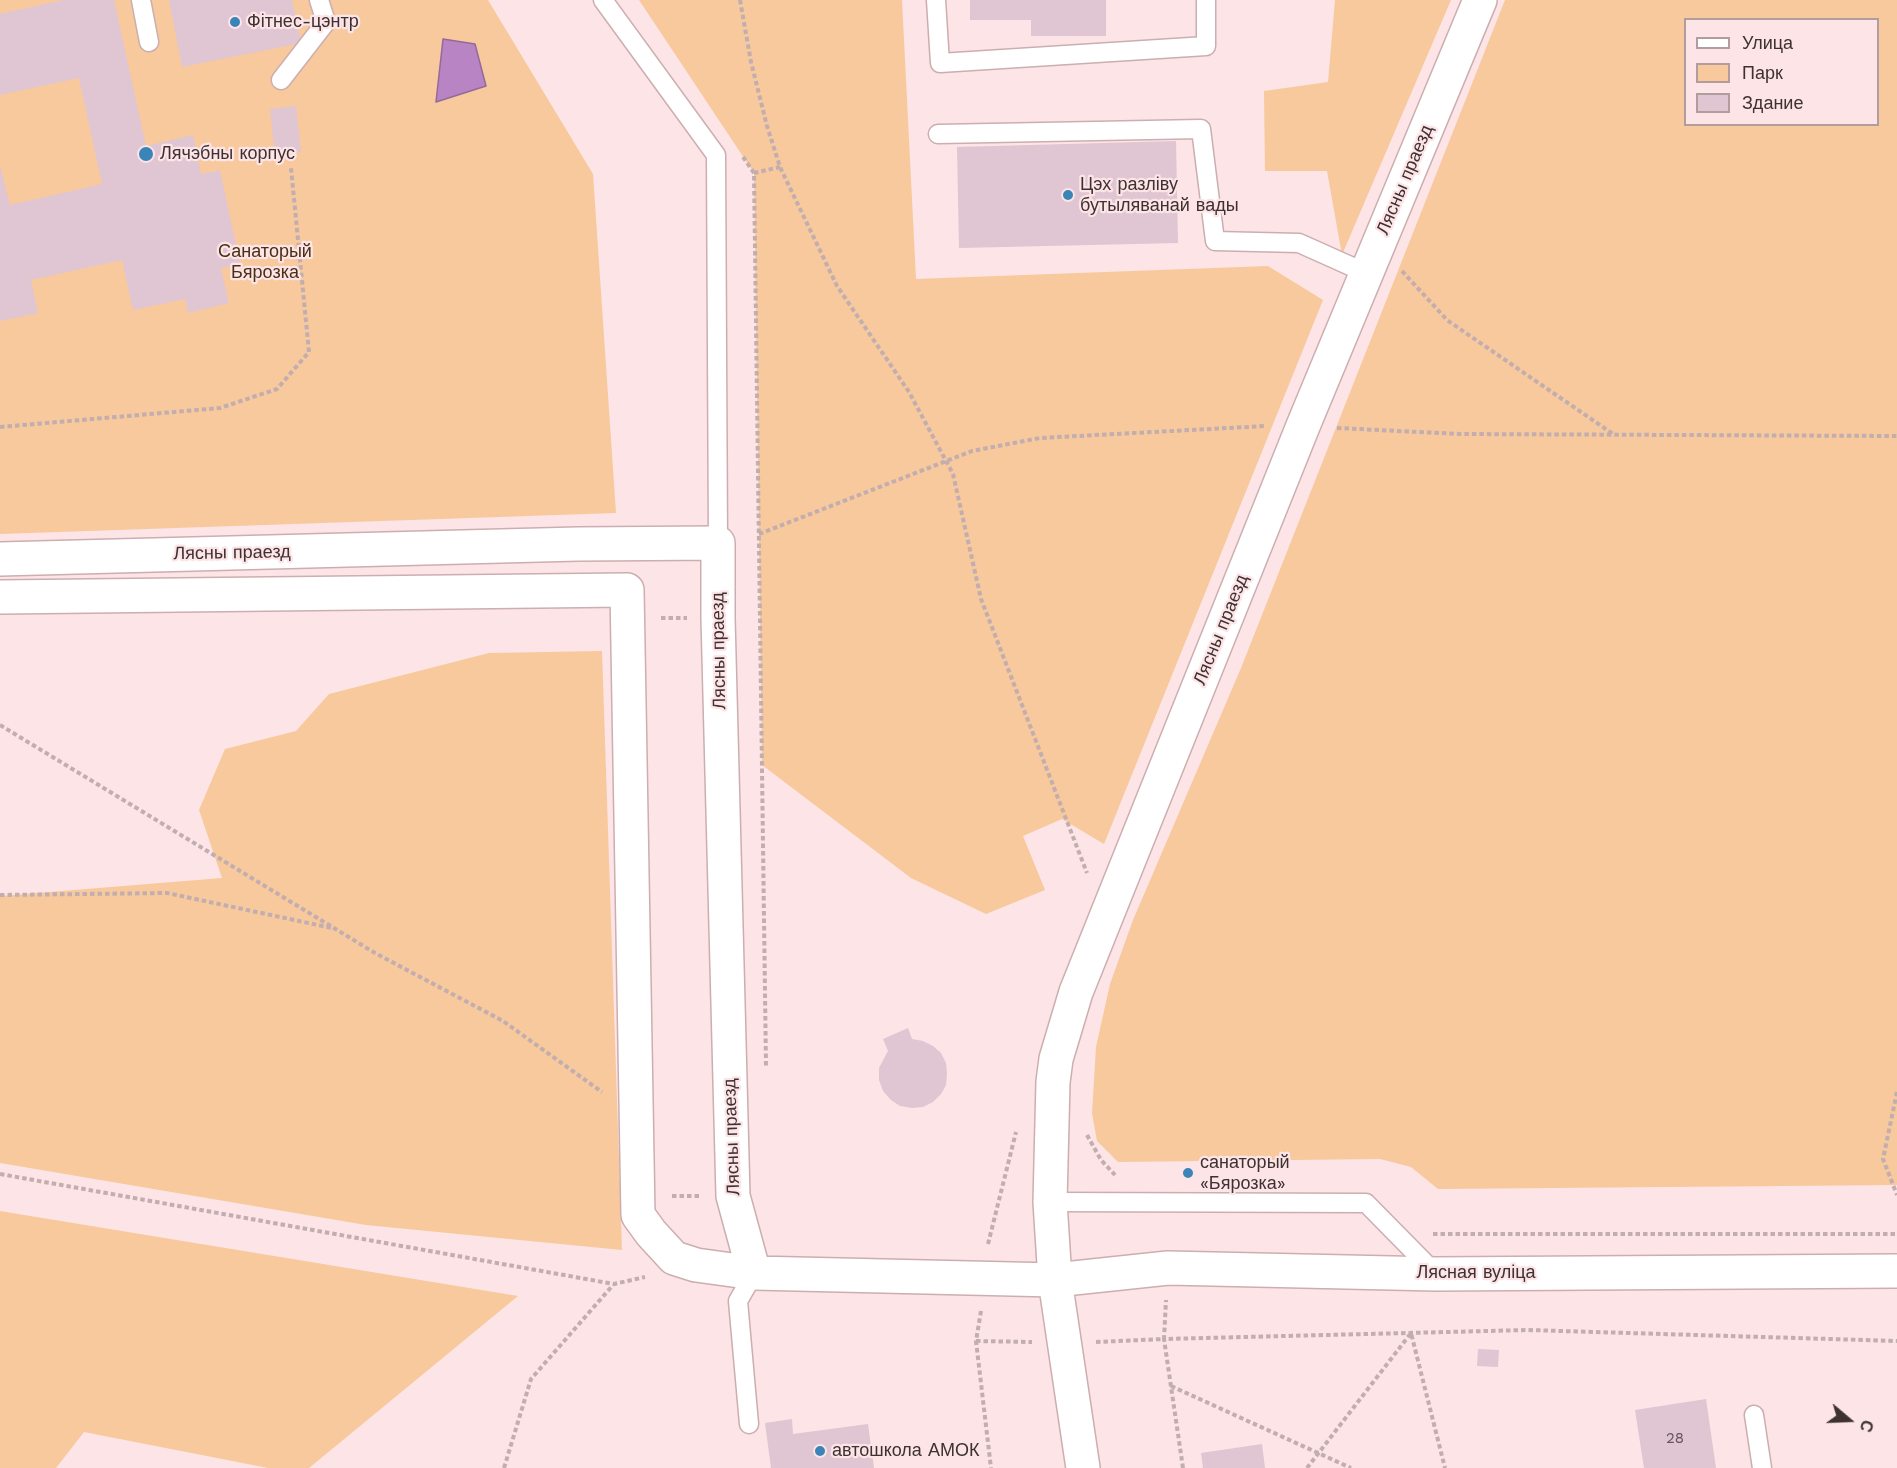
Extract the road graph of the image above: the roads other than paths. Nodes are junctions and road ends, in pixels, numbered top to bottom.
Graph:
1 (141, 0) edge
2 (319, 0) edge
3 (603, 0) edge
4 (936, 0) edge
5 (1206, 0) edge
6 (1480, 0) edge
7 (149, 42) dead end
8 (281, 80) dead end
9 (939, 134) dead end
10 (1366, 273) junction
11 (718, 543) junction
12 (0, 559) edge
13 (0, 597) edge
14 (1050, 1202) junction
15 (1897, 1270) edge
16 (754, 1273) junction
17 (1436, 1274) junction
18 (1055, 1280) junction
19 (1754, 1415) dead end
20 (749, 1424) dead end
21 (1083, 1468) edge
22 (1762, 1468) edge

1 - 7 lane
2 - 8 lane
3 - 11 lane
4 - 5 lane
6 - 10 street, Лясны праезд
9 - 10 lane
10 - 14 street, Лясны праезд
11 - 12 street, Лясны праезд
11 - 16 street, Лясны праезд
13 - 16 street
14 - 17 lane
14 - 18 street, Лясны праезд
15 - 17 street, Лясная вуліца
16 - 18 street, Лясная вуліца
16 - 20 lane
17 - 18 street, Лясная вуліца
18 - 21 street, Лясны праезд
19 - 22 lane

